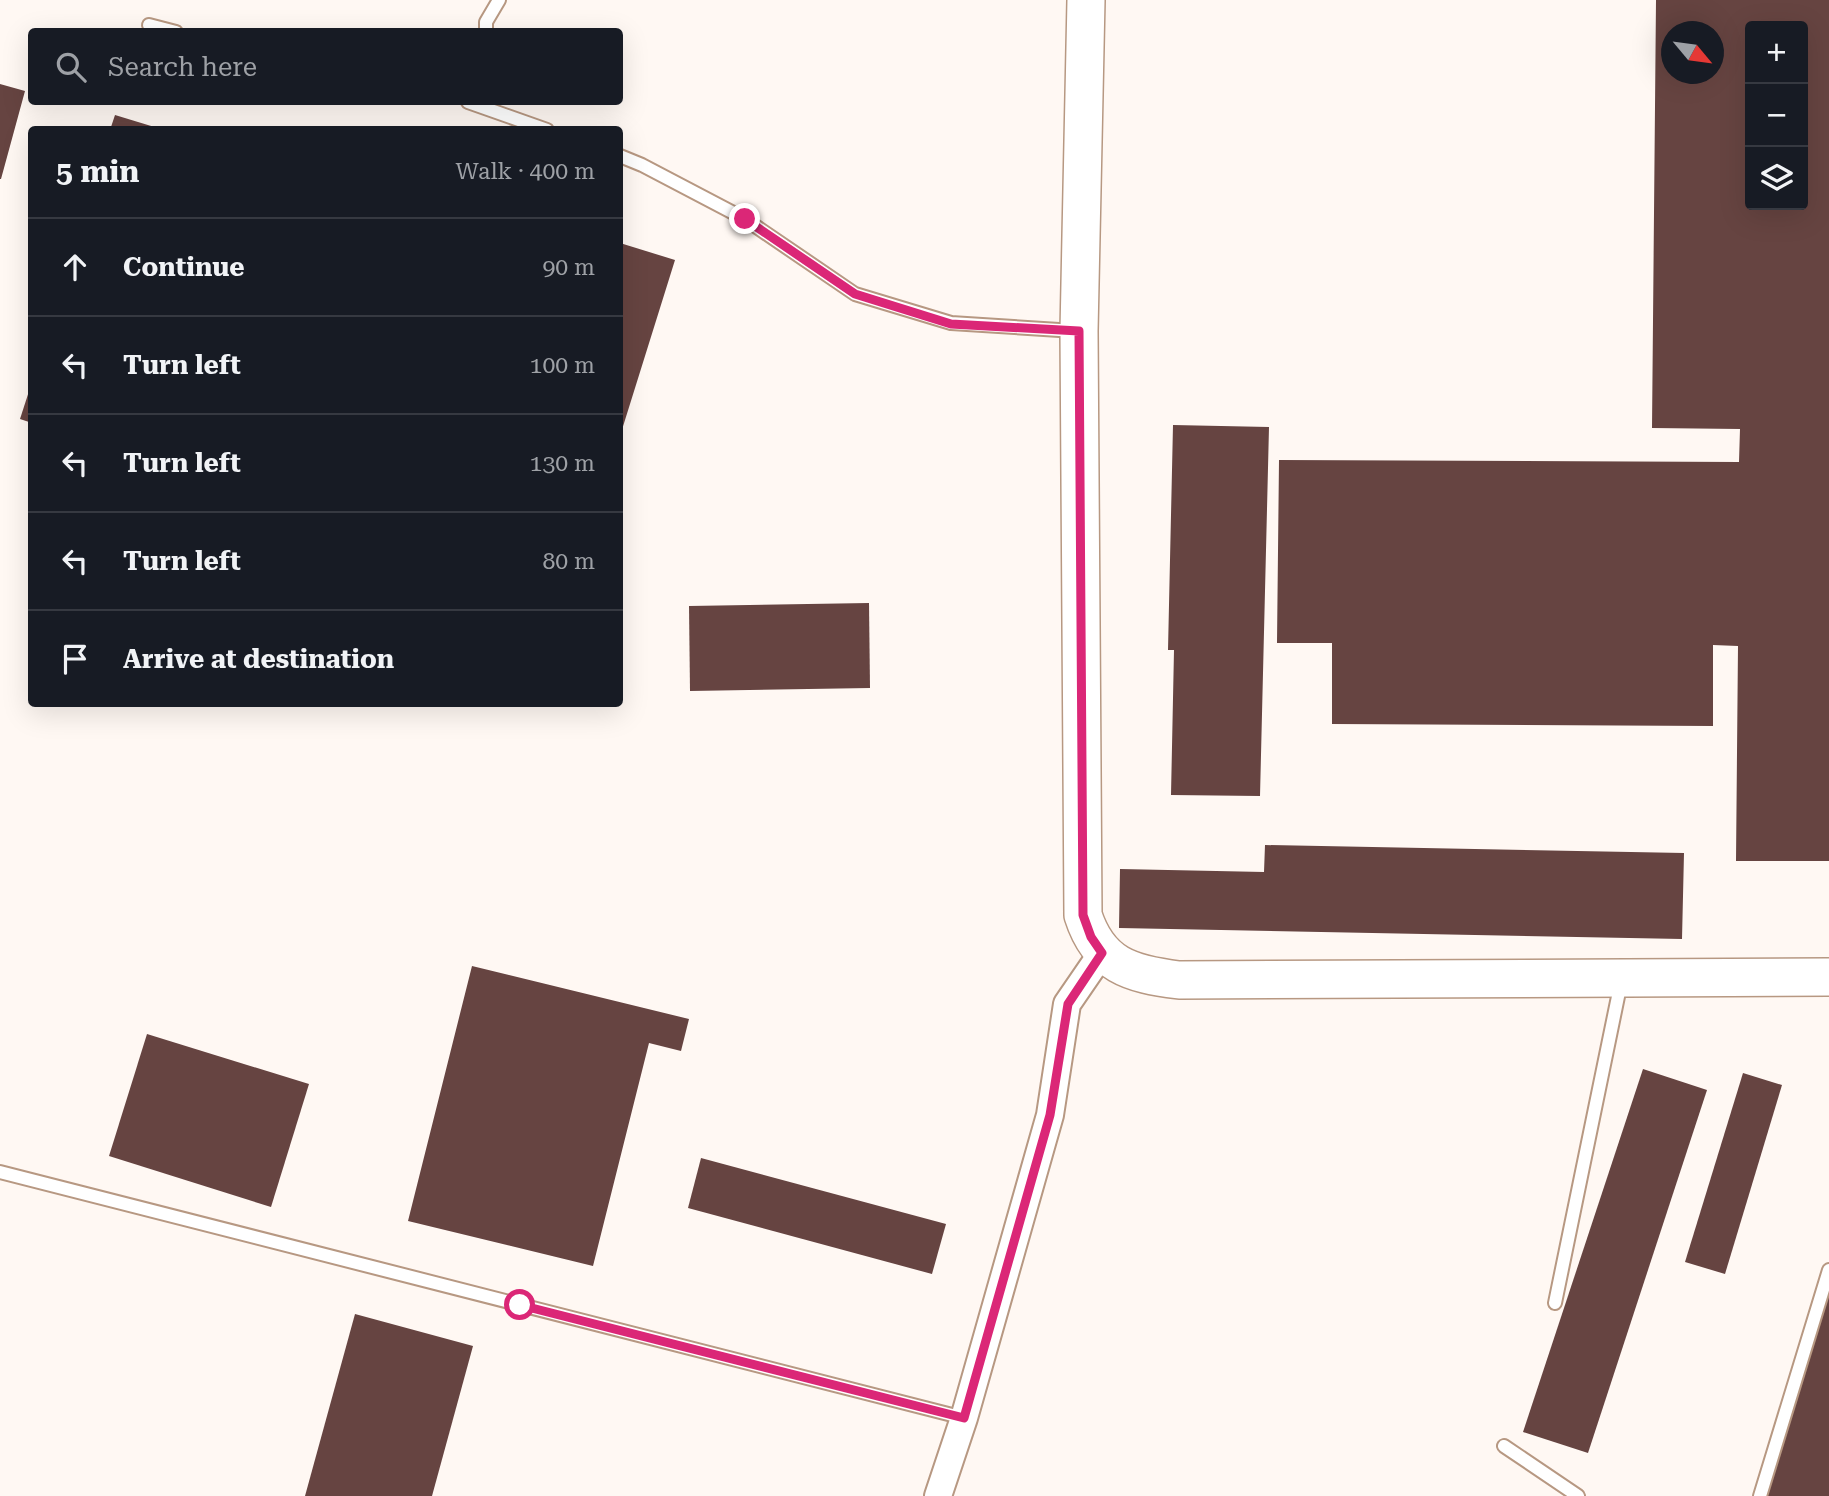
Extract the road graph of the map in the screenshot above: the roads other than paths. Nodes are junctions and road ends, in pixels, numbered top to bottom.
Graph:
1 (499, 0) edge
2 (1086, 0) edge
3 (149, 25) dead end
4 (161, 28) edge
5 (485, 28) edge
6 (483, 105) edge
7 (537, 126) edge
8 (623, 158) edge
9 (1079, 331) junction
10 (1102, 953) junction
11 (1829, 977) edge
12 (1622, 978) junction
13 (0, 1172) edge
14 (1829, 1269) edge
15 (1555, 1303) dead end
16 (964, 1418) junction
17 (1504, 1446) dead end
18 (938, 1496) edge
19 (1578, 1496) edge
20 (1760, 1496) edge

1 - 5 lane
2 - 9 main road
3 - 4 lane
6 - 7 lane
8 - 9 lane
9 - 10 main road
10 - 12 main road
10 - 16 street
11 - 12 main road
12 - 15 lane
13 - 16 lane
14 - 20 lane
16 - 18 street
17 - 19 lane

